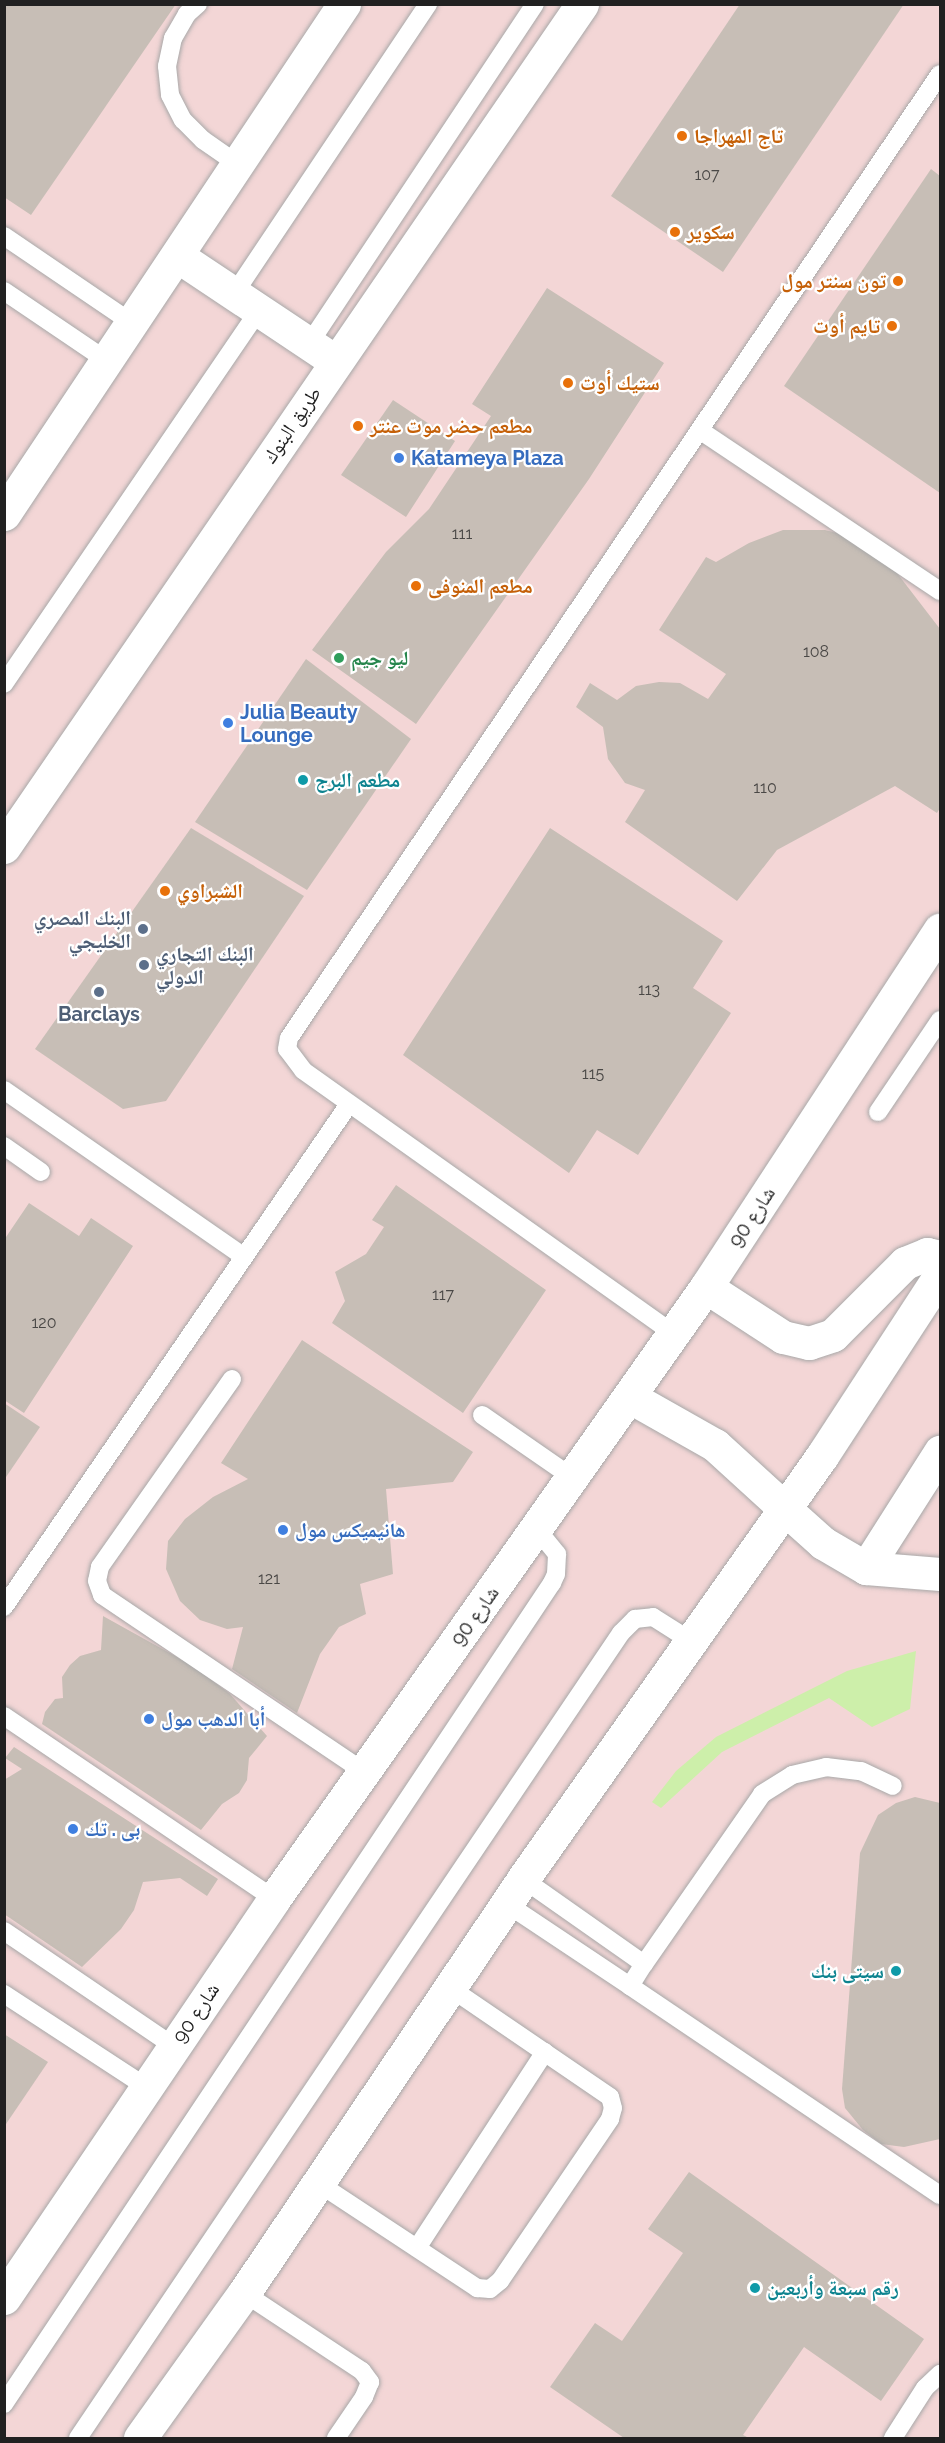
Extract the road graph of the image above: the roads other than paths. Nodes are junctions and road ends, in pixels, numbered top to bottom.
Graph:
1 (198, 4) edge
2 (428, 4) edge
3 (535, 4) edge
4 (582, 4) edge
5 (336, 7) edge
6 (940, 74) edge
7 (239, 165) junction
8 (4, 236) edge
9 (178, 257) junction
10 (4, 291) edge
11 (246, 302) junction
12 (132, 323) junction
13 (322, 352) junction
14 (106, 360) junction
15 (701, 431) junction
16 (4, 514) edge
17 (940, 591) edge
18 (4, 684) edge
19 (4, 847) edge
20 (940, 930) edge
21 (940, 1020) edge
22 (4, 1090) edge
23 (349, 1104) junction
24 (878, 1112) dead end
25 (4, 1146) edge
26 (41, 1172) dead end
27 (244, 1257) junction
28 (940, 1257) edge
29 (940, 1275) edge
30 (706, 1287) junction
31 (674, 1334) junction
32 (232, 1379) dead end
33 (630, 1397) junction
34 (482, 1415) dead end
35 (940, 1452) edge
36 (573, 1478) junction
37 (785, 1509) junction
38 (537, 1529) junction
39 (866, 1568) junction
40 (940, 1574) edge
41 (4, 1607) edge
42 (691, 1641) junction
43 (4, 1716) edge
44 (364, 1772) junction
45 (893, 1786) dead end
46 (515, 1892) junction
47 (274, 1899) junction
48 (4, 1931) edge
49 (644, 1964) junction
50 (630, 1986) junction
51 (450, 1988) junction
52 (4, 1994) edge
53 (173, 2046) junction
54 (545, 2052) junction
55 (146, 2087) junction
56 (318, 2183) junction
57 (940, 2195) edge
58 (417, 2248) junction
59 (244, 2293) junction
60 (4, 2298) edge
61 (940, 2374) edge
62 (4, 2404) edge
63 (78, 2439) edge
64 (140, 2439) edge
65 (336, 2439) edge
66 (893, 2439) edge

1 - 7 lane
2 - 11 lane
3 - 13 lane
4 - 13 street, طريق البنوك
5 - 7 street
6 - 15 lane
7 - 9 street
8 - 12 lane
9 - 11 street
9 - 12 street
10 - 14 lane
11 - 13 street
11 - 18 lane
12 - 14 street
13 - 19 street, طريق البنوك
14 - 16 street
15 - 17 lane
15 - 23 lane
20 - 30 street, شارع 90
21 - 24 lane
22 - 27 lane
23 - 27 lane
23 - 31 lane
25 - 26 lane
27 - 41 lane
28 - 30 street
29 - 37 street
30 - 31 street, شارع 90
31 - 33 street, شارع 90
32 - 44 lane
33 - 36 street, شارع 90
33 - 37 street
34 - 36 lane
35 - 39 street
36 - 38 street, شارع 90
37 - 39 street
37 - 42 street
38 - 44 street, شارع 90
38 - 62 lane
39 - 40 street
42 - 46 street
42 - 63 lane
43 - 47 lane
44 - 47 street, شارع 90
45 - 49 lane
46 - 49 lane
46 - 50 lane
46 - 51 street
47 - 53 street, شارع 90
48 - 53 lane
49 - 50 lane
50 - 57 lane
51 - 54 lane
51 - 56 street
52 - 55 lane
53 - 55 street, شارع 90
54 - 58 lane
54 - 58 lane
55 - 60 street, شارع 90
56 - 58 lane
56 - 59 street
59 - 64 street
59 - 65 lane
61 - 66 lane

